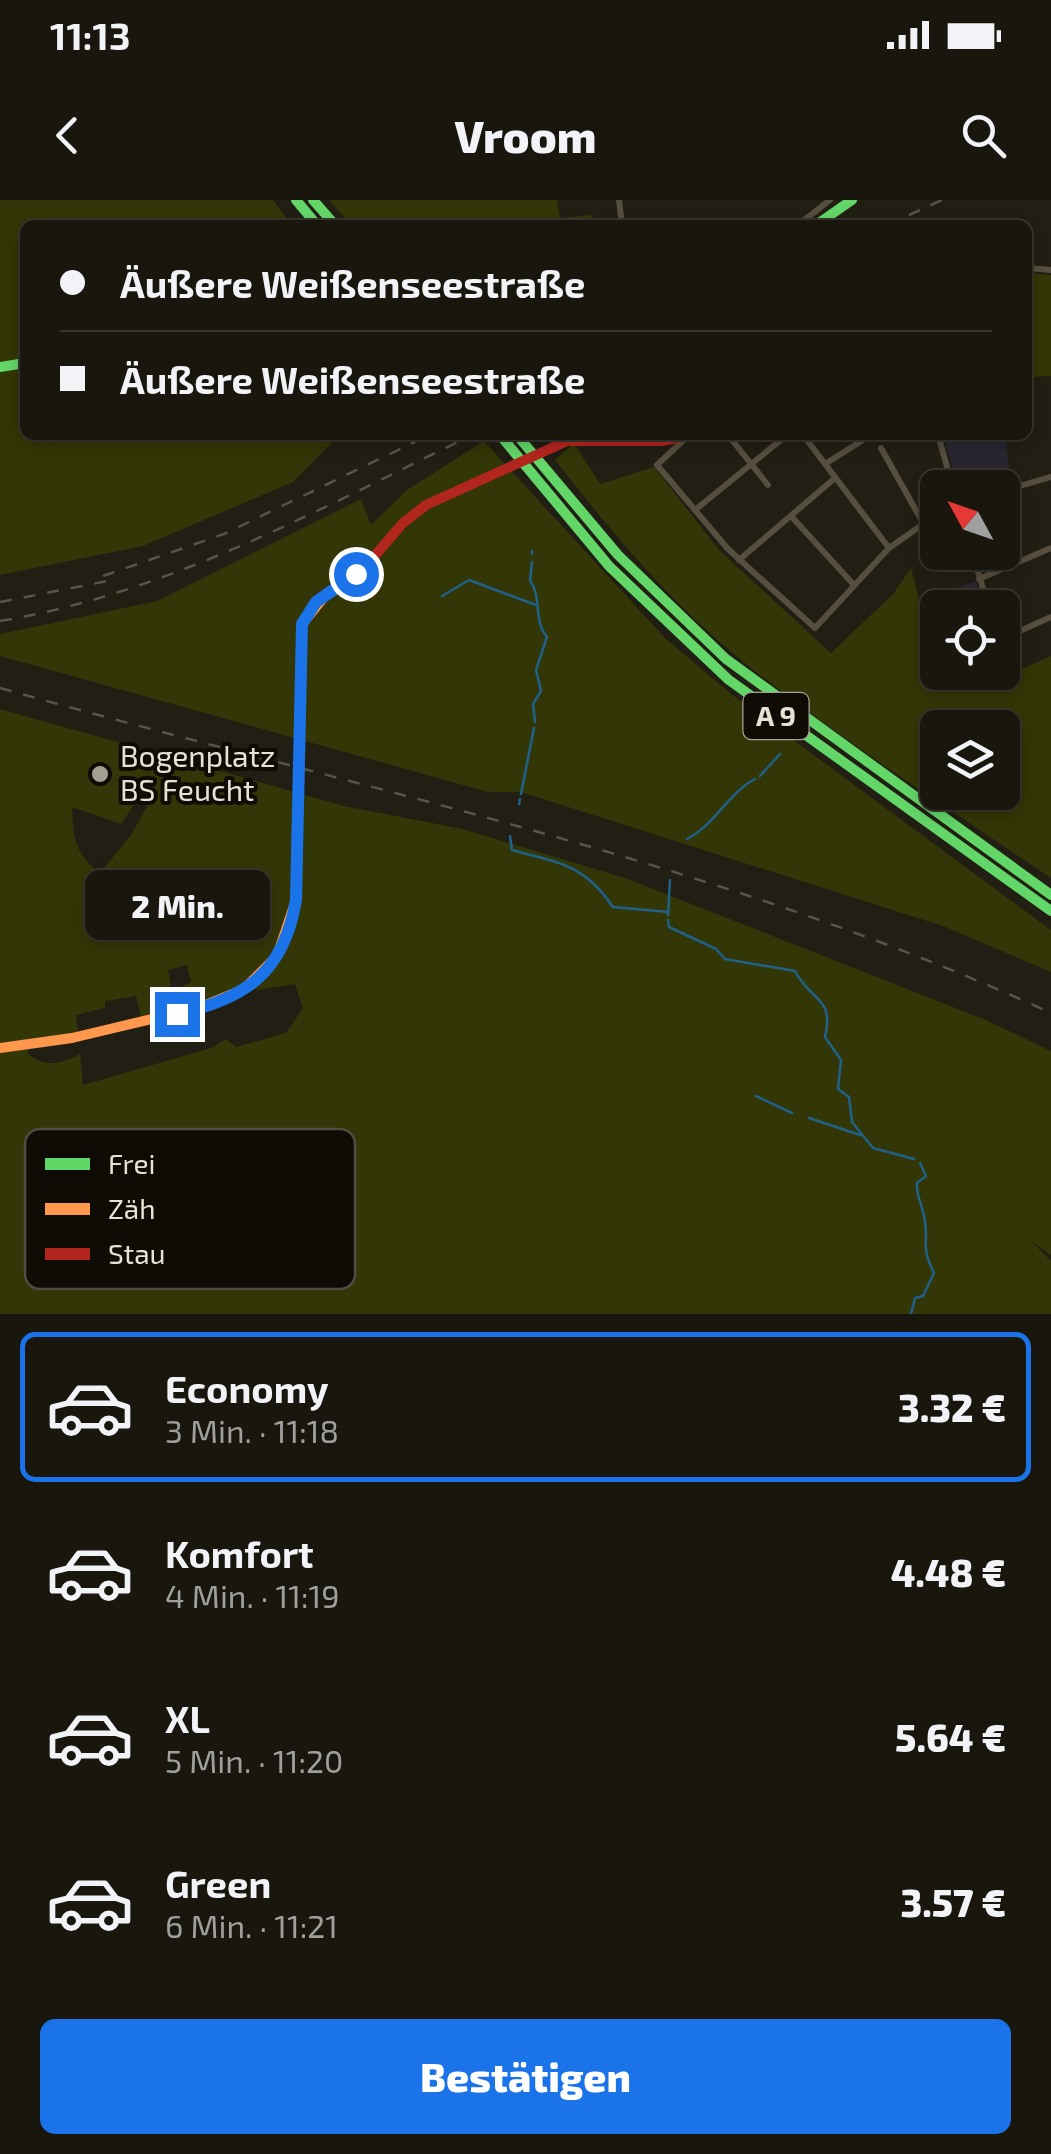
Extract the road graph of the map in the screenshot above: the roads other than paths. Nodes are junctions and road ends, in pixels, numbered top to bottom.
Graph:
1 (296, 200) edge
2 (313, 200) edge
3 (830, 200) edge
4 (849, 201) edge
5 (314, 220) edge
6 (331, 220) edge
7 (804, 220) edge
8 (823, 220) edge
9 (504, 440) edge
10 (522, 440) edge
11 (592, 440) edge
12 (685, 440) edge
13 (732, 440) edge
14 (780, 440) edge
15 (806, 440) edge
16 (863, 440) edge
17 (939, 440) edge
18 (881, 448) dead end
19 (750, 462) junction
20 (825, 464) junction
21 (948, 470) edge
22 (1051, 477) edge
23 (835, 478) junction
24 (768, 486) dead end
25 (1020, 486) edge
26 (695, 510) junction
27 (791, 516) junction
28 (920, 518) edge
29 (920, 524) edge
30 (888, 548) junction
31 (1051, 548) edge
32 (739, 560) junction
33 (978, 570) edge
34 (980, 578) junction
35 (854, 586) junction
36 (984, 590) edge
37 (1051, 617) edge
38 (1020, 630) edge
39 (1051, 895) edge
40 (1051, 911) edge
41 (6, 1048) edge

1 - 5 main road
2 - 6 main road
3 - 7 street
4 - 8 main road
9 - 40 main road, A 9
10 - 39 main road, A 9
11 - 41 main road
12 - 26 street
13 - 19 street
14 - 19 street
15 - 20 street
16 - 20 street
17 - 21 street
18 - 28 street
19 - 24 street
19 - 26 street
20 - 23 street
22 - 25 street
23 - 27 street
23 - 30 street
26 - 32 street
27 - 32 street
27 - 35 street
29 - 30 street
30 - 35 street
31 - 34 street
32 - 35 street
33 - 34 street
34 - 36 street
37 - 38 street

